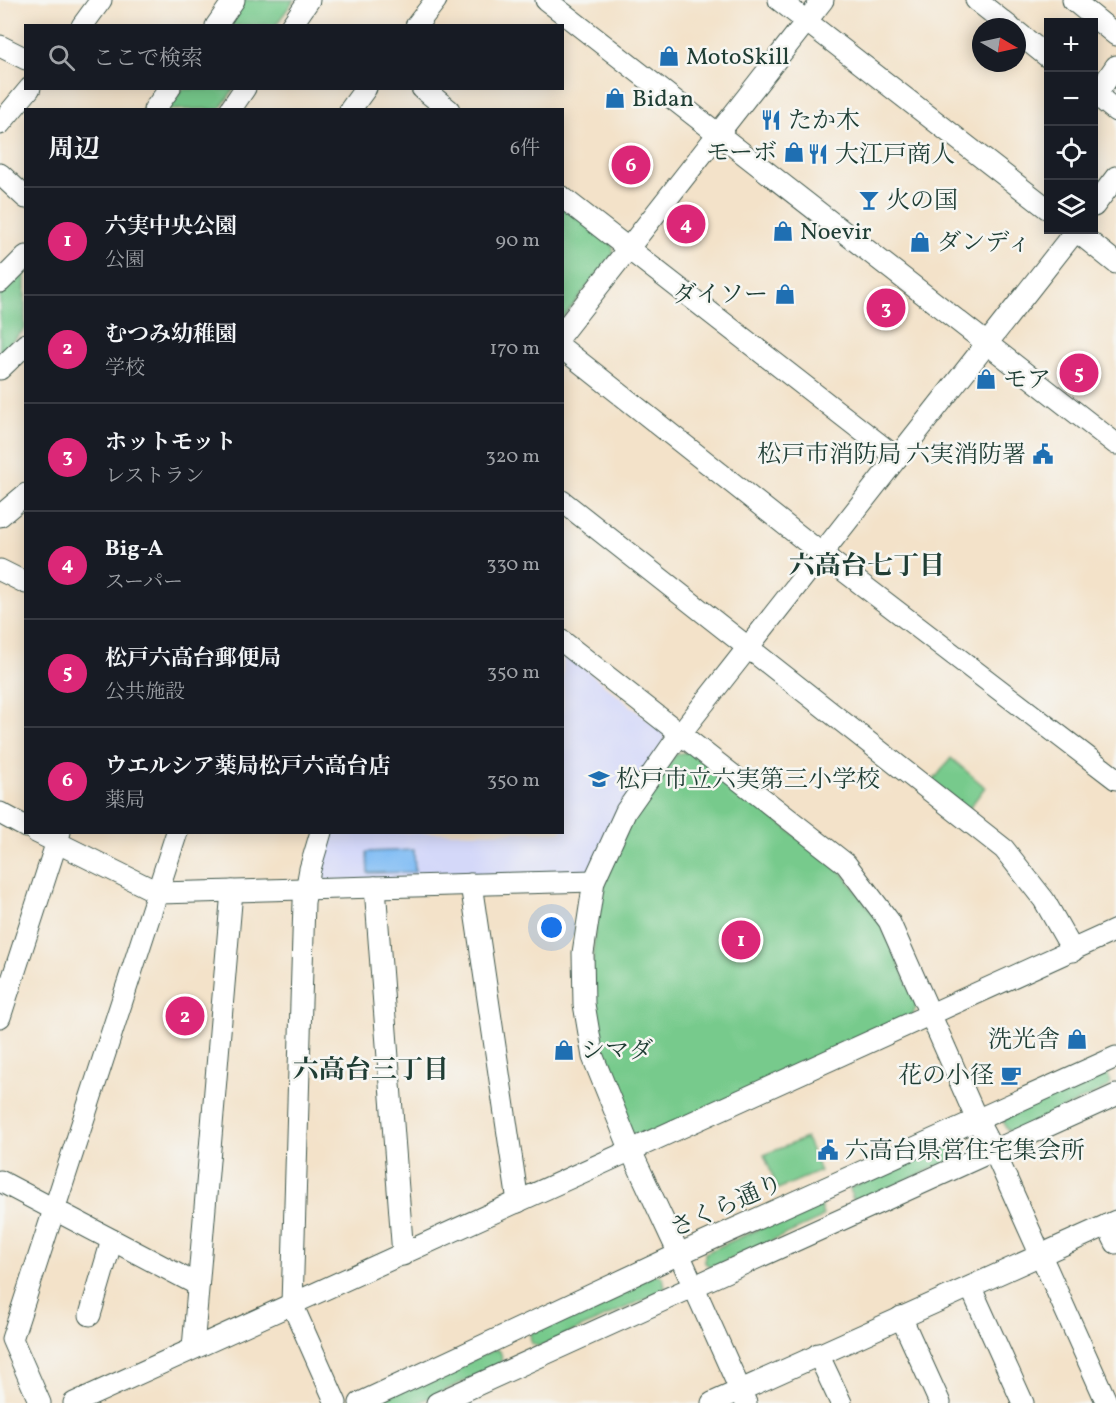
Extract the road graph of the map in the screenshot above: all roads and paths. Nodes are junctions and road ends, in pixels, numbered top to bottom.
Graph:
1 (101, 0) edge
2 (234, 0) edge
3 (309, 0) edge
4 (436, 0) edge
5 (546, 0) edge
6 (779, 0) edge
7 (823, 0) edge
8 (976, 0) edge
9 (1073, 0) edge
10 (999, 18) edge
11 (806, 22) junction
12 (83, 24) edge
13 (217, 24) edge
14 (292, 24) edge
15 (418, 24) edge
16 (1116, 35) edge
17 (1026, 39) edge
18 (0, 46) edge
19 (1044, 54) edge
20 (24, 58) edge
21 (1116, 66) edge
22 (28, 90) edge
23 (169, 90) edge
24 (244, 90) edge
25 (365, 90) edge
26 (424, 90) edge
27 (1098, 90) edge
28 (1098, 96) edge
29 (155, 108) edge
30 (231, 108) edge
31 (351, 108) edge
32 (447, 108) edge
33 (1116, 111) edge
34 (0, 124) edge
35 (718, 133) junction
36 (0, 174) edge
37 (1116, 177) edge
38 (24, 196) edge
39 (564, 199) edge
40 (1098, 201) edge
41 (1044, 206) edge
42 (1072, 234) edge
43 (1080, 234) edge
44 (629, 249) junction
45 (24, 258) edge
46 (1116, 263) edge
47 (0, 282) edge
48 (564, 330) edge
49 (986, 344) junction
50 (24, 347) edge
51 (564, 350) edge
52 (0, 369) edge
53 (1116, 444) edge
54 (897, 458) junction
55 (24, 496) edge
56 (564, 503) edge
57 (0, 516) edge
58 (822, 554) junction
59 (0, 570) edge
60 (24, 582) edge
61 (564, 643) edge
62 (748, 648) junction
63 (680, 734) junction
64 (1116, 779) edge
65 (0, 813) edge
66 (24, 826) edge
67 (43, 834) edge
68 (176, 834) edge
69 (320, 834) edge
70 (58, 838) edge
71 (594, 881) junction
72 (471, 884) junction
73 (375, 887) junction
74 (306, 890) junction
75 (232, 891) junction
76 (159, 893) junction
77 (1116, 930) edge
78 (1073, 951) junction
79 (931, 1014) junction
80 (0, 1017) edge
81 (1116, 1057) edge
82 (1116, 1095) edge
83 (977, 1120) junction
84 (631, 1151) junction
85 (992, 1152) junction
86 (0, 1181) edge
87 (518, 1202) junction
88 (54, 1209) junction
89 (1113, 1230) edge
90 (112, 1240) junction
91 (679, 1254) junction
92 (403, 1255) junction
93 (1040, 1255) junction
94 (198, 1284) junction
95 (693, 1286) junction
96 (971, 1288) junction
97 (292, 1304) junction
98 (90, 1315) dead end
99 (901, 1317) junction
100 (193, 1348) junction
101 (818, 1354) junction
102 (743, 1396) edge
103 (40, 1403) edge
104 (74, 1403) edge
105 (336, 1403) edge
106 (360, 1403) edge
107 (436, 1403) edge
108 (712, 1403) edge
109 (841, 1403) edge
110 (940, 1403) edge
111 (1023, 1403) edge
112 (1107, 1403) edge

1 - 12 street
2 - 13 street
3 - 14 street
4 - 15 street
5 - 35 street
6 - 11 street
7 - 11 street
8 - 10 street
9 - 16 street
11 - 35 street
11 - 41 street
17 - 19 street
18 - 20 street
21 - 27 street
22 - 34 street
23 - 29 street
24 - 30 street
25 - 31 street
26 - 32 street
28 - 33 street
35 - 44 street
35 - 49 street
36 - 38 street
37 - 40 street
39 - 44 street
42 - 49 street
43 - 46 street
44 - 48 street
44 - 54 street
45 - 47 street
49 - 53 street
49 - 54 street
50 - 52 street
51 - 58 street
54 - 58 street
55 - 57 street
56 - 62 street
58 - 62 street
58 - 64 street
59 - 60 street
61 - 63 street
62 - 63 street
62 - 78 street
63 - 71 street
63 - 79 street
65 - 66 street
67 - 70 street
68 - 76 street
69 - 74 street
70 - 76 street
70 - 80 street
71 - 72 street
71 - 84 street
72 - 73 street
72 - 87 street
73 - 74 street
73 - 92 street
74 - 75 street
74 - 97 street
75 - 76 street
75 - 94 street
76 - 88 street
77 - 78 street
78 - 79 street
79 - 83 street
79 - 84 street
81 - 83 street, さくら通り
82 - 85 street
83 - 85 street
83 - 91 street, さくら通り
84 - 87 street
84 - 91 street
85 - 93 street
85 - 95 street
86 - 88 street
87 - 92 street
88 - 90 street
88 - 103 street
89 - 93 street
90 - 94 street
90 - 98 street
91 - 95 street
91 - 106 street, さくら通り
92 - 97 street
93 - 96 street
93 - 112 street
94 - 100 street
95 - 102 street
95 - 107 street
96 - 99 street
96 - 111 street
97 - 100 street
97 - 105 street
99 - 101 street
99 - 110 street
100 - 104 street
101 - 102 street
101 - 109 street
102 - 108 street

